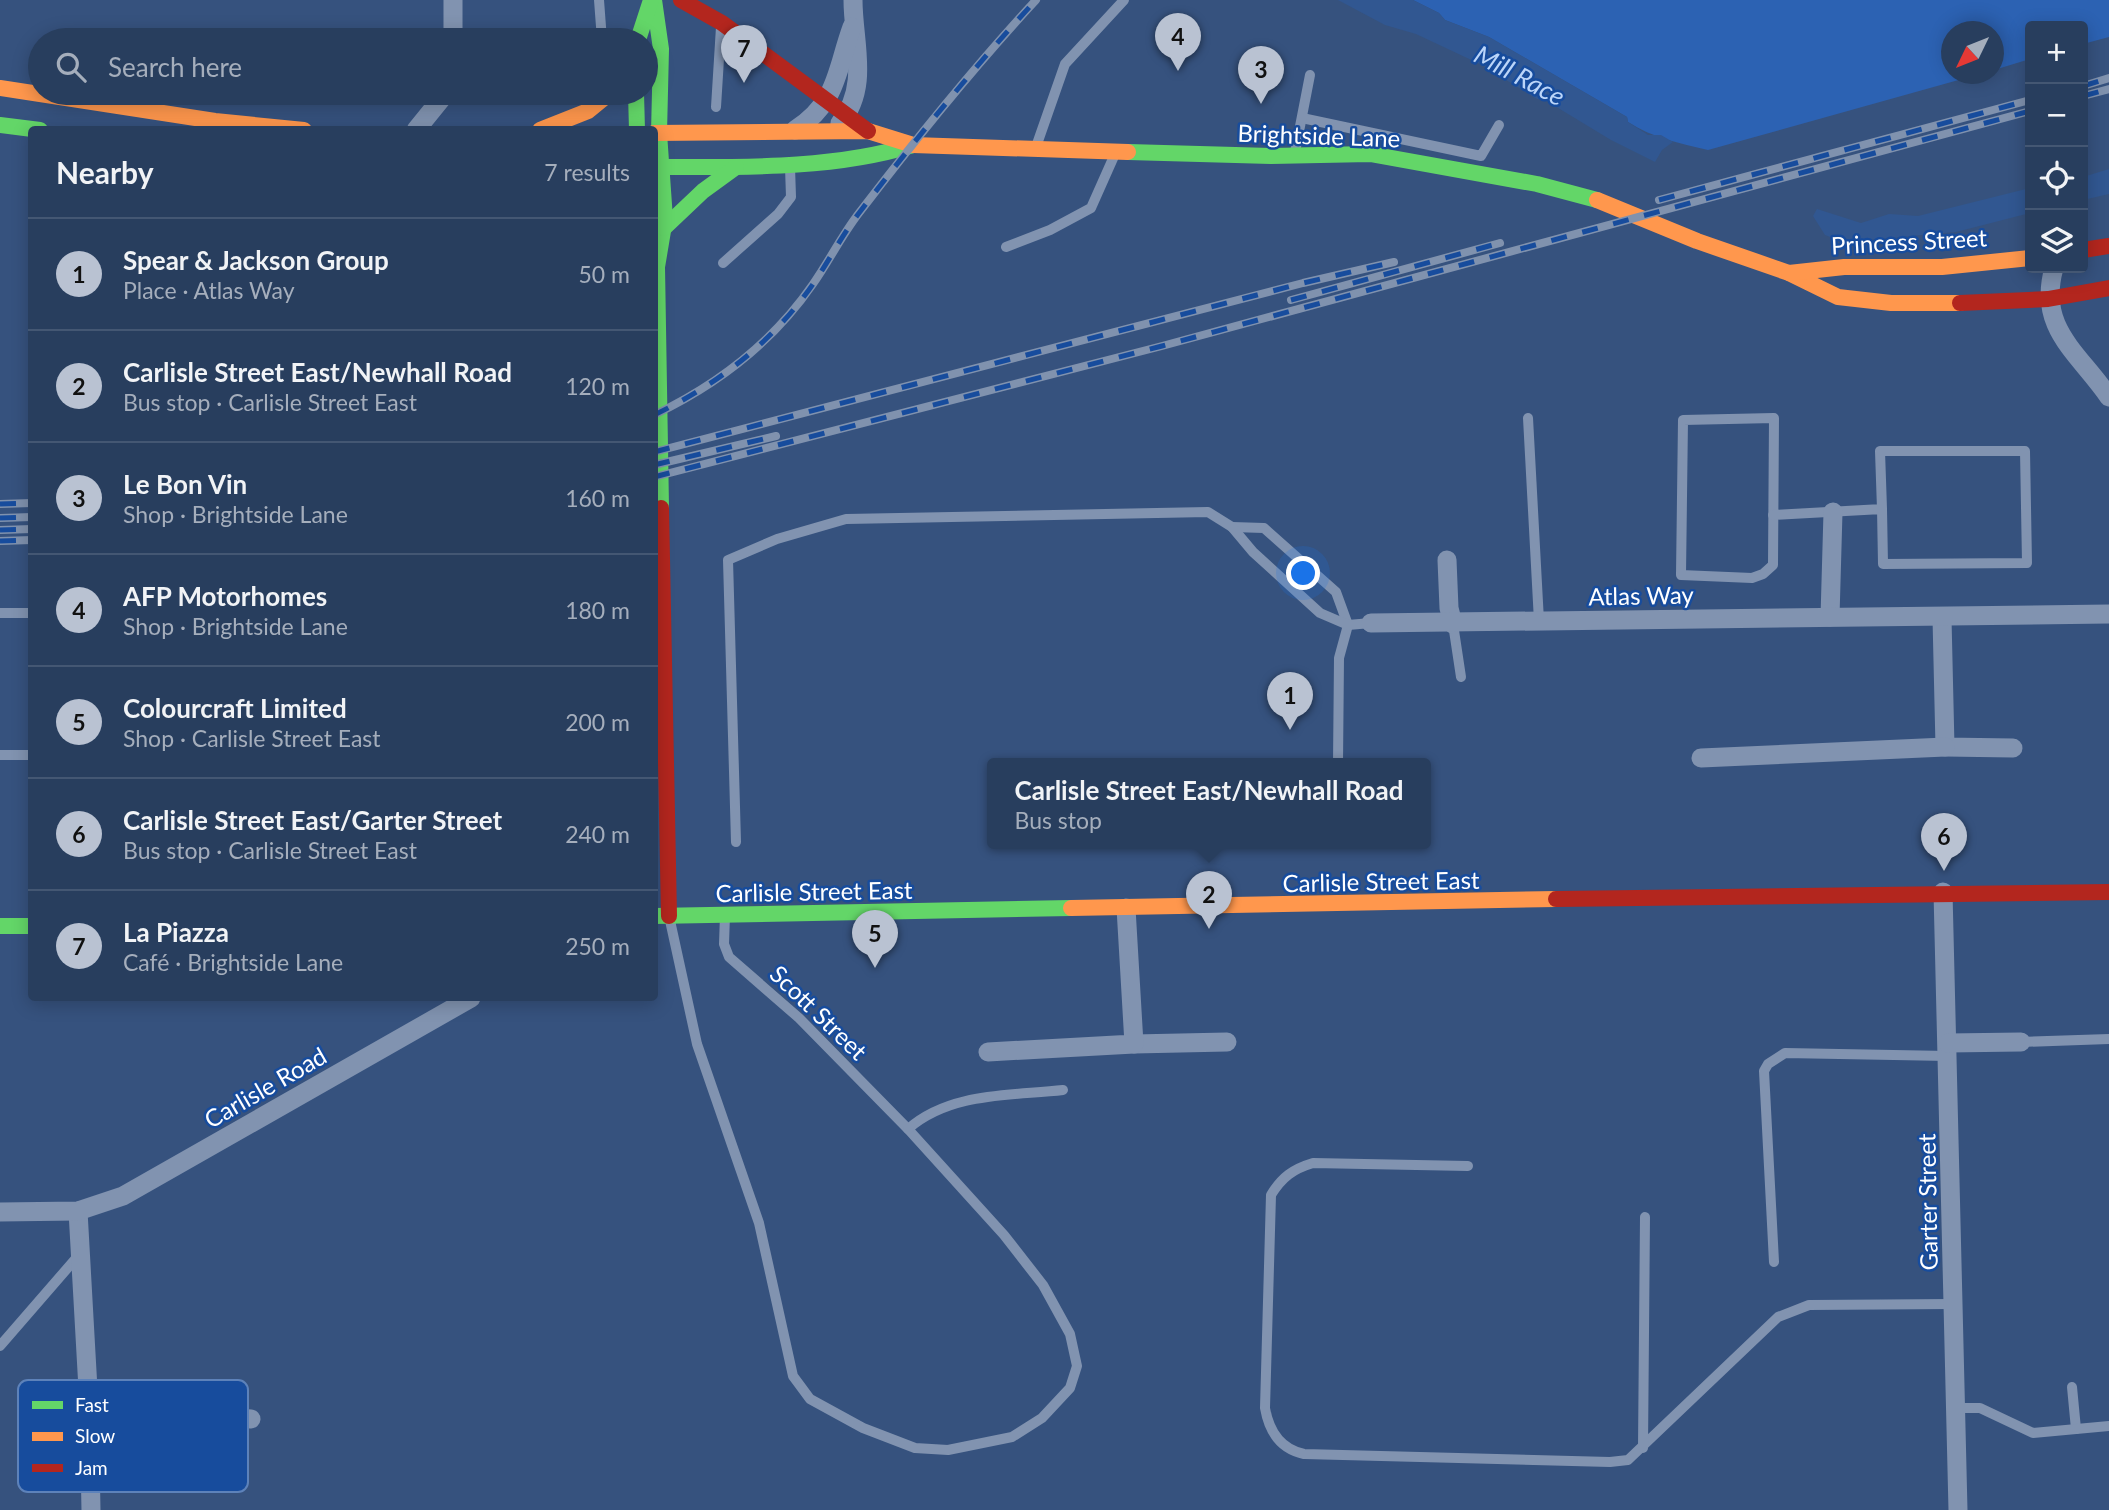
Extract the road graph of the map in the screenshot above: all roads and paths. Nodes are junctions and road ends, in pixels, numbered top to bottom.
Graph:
1 (453, 0) edge
2 (599, 0) edge
3 (652, 0) edge
4 (681, 0) edge
5 (853, 0) edge
6 (1124, 0) edge
7 (722, 23) junction
8 (853, 26) junction
9 (453, 28) edge
10 (601, 28) edge
11 (642, 28) edge
12 (657, 28) edge
13 (658, 33) edge
14 (1310, 75) dead end
15 (0, 88) edge
16 (28, 92) edge
17 (829, 99) junction
18 (111, 105) edge
19 (436, 105) edge
20 (595, 105) edge
21 (636, 105) edge
22 (716, 107) dead end
23 (847, 114) junction
24 (1302, 118) junction
25 (0, 125) edge
26 (1499, 125) dead end
27 (264, 126) edge
28 (419, 126) edge
29 (550, 126) edge
30 (637, 126) edge
31 (657, 126) edge
32 (28, 128) edge
33 (795, 130) junction
34 (833, 131) junction
35 (868, 131) junction
36 (658, 133) edge
37 (913, 145) junction
38 (1036, 148) junction
39 (1117, 151) junction
40 (1295, 156) junction
41 (798, 162) junction
42 (659, 167) edge
43 (736, 167) junction
44 (664, 228) junction
45 (1006, 247) dead end
46 (658, 253) edge
47 (2025, 259) edge
48 (723, 263) dead end
49 (1789, 273) junction
50 (2053, 273) edge
51 (2109, 288) edge
52 (2048, 299) junction
53 (2102, 377) edge
54 (2109, 397) edge
55 (1528, 418) dead end
56 (658, 479) edge
57 (1882, 509) junction
58 (1833, 512) junction
59 (1773, 515) junction
60 (1232, 527) junction
61 (1447, 560) dead end
62 (0, 613) edge
63 (28, 613) edge
64 (2109, 614) edge
65 (1830, 617) junction
66 (1942, 618) junction
67 (1539, 621) junction
68 (1371, 623) joint
69 (1453, 624) junction
70 (1348, 625) junction
71 (1461, 677) dead end
72 (1945, 747) junction
73 (2013, 748) dead end
74 (0, 755) edge
75 (28, 755) edge
76 (1338, 758) edge
77 (1701, 758) dead end
78 (736, 842) dead end
79 (1943, 892) junction
80 (2109, 892) edge
81 (1126, 908) junction
82 (725, 915) junction
83 (662, 916) edge
84 (0, 926) edge
85 (28, 926) edge
86 (466, 1001) edge
87 (2109, 1039) edge
88 (1227, 1042) dead end
89 (2021, 1042) joint
90 (1134, 1044) junction
91 (1948, 1050) junction
92 (988, 1052) dead end
93 (1063, 1090) dead end
94 (908, 1129) junction
95 (1468, 1166) dead end
96 (78, 1211) junction
97 (0, 1212) edge
98 (1645, 1217) dead end
99 (82, 1252) junction
100 (1774, 1262) dead end
101 (1953, 1304) junction
102 (0, 1346) edge
103 (88, 1380) edge
104 (2071, 1387) dead end
105 (1956, 1408) junction
106 (248, 1419) edge
107 (251, 1419) dead end
108 (2109, 1426) edge
109 (2076, 1429) junction
110 (1643, 1448) junction
111 (91, 1492) edge
112 (91, 1510) edge
113 (1958, 1510) edge

1 - 9 street
2 - 10 lane
3 - 11 main road
3 - 12 main road
4 - 7 main road
5 - 8 street
6 - 38 lane
7 - 17 main road
7 - 22 lane
8 - 17 street
8 - 23 street
13 - 31 main road
14 - 24 lane
15 - 16 main road
17 - 23 main road
17 - 33 street
18 - 27 main road
19 - 28 street
20 - 29 main road
21 - 30 main road
23 - 34 street
23 - 35 main road
24 - 26 lane
24 - 40 lane
25 - 32 main road
33 - 34 main road, Brightside Lane
33 - 36 main road, Brightside Lane
34 - 35 main road, Brightside Lane
34 - 41 street
35 - 37 main road, Brightside Lane
37 - 38 main road, Brightside Lane
37 - 41 main road, Brightside Lane
38 - 39 main road, Brightside Lane
39 - 40 main road, Brightside Lane
39 - 45 lane
40 - 49 main road, Brightside Lane
41 - 43 main road, Brightside Lane
41 - 48 lane
42 - 43 main road, Brightside Lane
42 - 44 main road
43 - 44 main road
44 - 46 main road
47 - 49 main road, Princess Street
49 - 52 main road, Brightside Lane
50 - 52 street
51 - 52 main road, Brightside Lane
52 - 53 street
53 - 54 street
55 - 67 lane
56 - 83 main road
57 - 57 lane
57 - 58 lane
58 - 59 lane
58 - 65 street
59 - 59 lane
60 - 70 lane
60 - 70 lane
60 - 78 lane
61 - 69 street
62 - 63 lane
64 - 66 street, Atlas Way
65 - 66 street, Atlas Way
65 - 67 street, Atlas Way
66 - 72 street
67 - 69 street, Atlas Way
68 - 69 street, Atlas Way
68 - 70 lane
69 - 71 lane
70 - 76 lane
72 - 73 street
72 - 77 street
74 - 75 lane
79 - 80 main road, Carlisle Street East
79 - 81 main road, Carlisle Street East
79 - 91 street, Garter Street
81 - 82 main road, Carlisle Street East
81 - 90 street
82 - 83 main road, Carlisle Street East
82 - 94 lane, Scott Street
83 - 94 lane, Scott Street
84 - 85 main road
86 - 96 street, Carlisle Road
87 - 89 lane
88 - 90 street
89 - 91 street
90 - 92 street
91 - 100 lane
91 - 101 street, Garter Street
93 - 94 lane
95 - 110 lane
96 - 97 street, Carlisle Road
96 - 99 street
98 - 110 lane
99 - 102 lane
99 - 103 street
101 - 105 street, Garter Street
101 - 110 lane
104 - 109 lane
105 - 109 lane
105 - 113 street, Garter Street
106 - 107 street
108 - 109 lane
111 - 112 street

